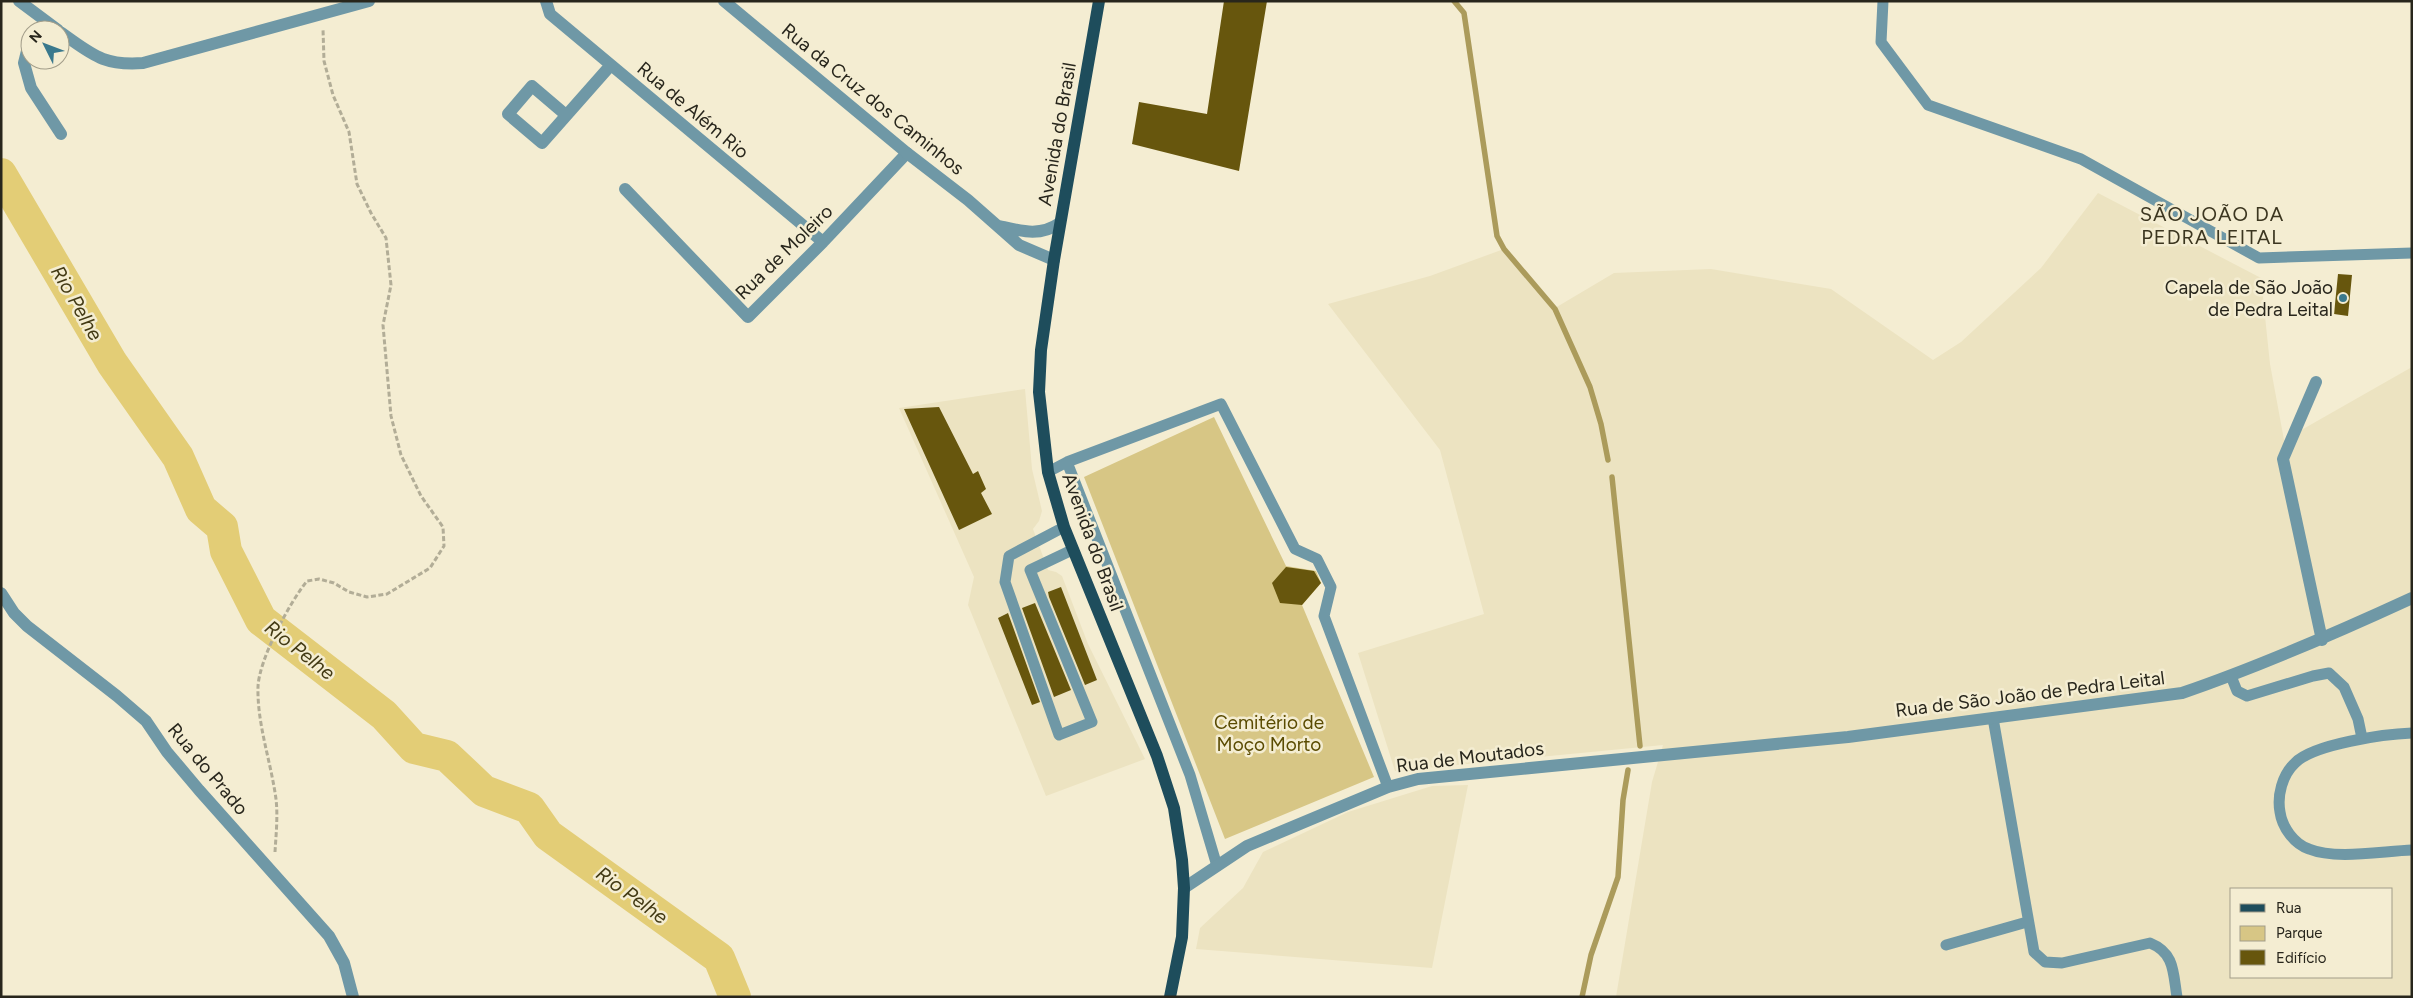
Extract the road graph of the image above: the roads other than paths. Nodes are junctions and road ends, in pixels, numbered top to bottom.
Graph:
1 (19, 1) edge
2 (369, 1) edge
3 (546, 1) edge
4 (724, 1) edge
5 (1100, 1) edge
6 (1883, 1) edge
7 (36, 20) edge
8 (70, 39) edge
9 (610, 66) junction
10 (26, 70) edge
11 (566, 115) junction
12 (61, 134) dead end
13 (907, 153) junction
14 (625, 189) dead end
15 (1060, 223) junction
16 (998, 226) junction
17 (823, 242) junction
18 (2412, 253) edge
19 (1054, 260) junction
20 (2316, 382) dead end
21 (1067, 462) junction
22 (1048, 472) junction
23 (1064, 527) junction
24 (1072, 550) junction
25 (1, 593) edge
26 (2412, 598) edge
27 (2322, 640) junction
28 (2231, 676) junction
29 (1992, 718) junction
30 (2412, 733) edge
31 (2362, 738) junction
32 (1635, 757) joint
33 (1388, 787) junction
34 (2412, 850) edge
35 (1217, 866) junction
36 (1184, 888) junction
37 (2027, 922) junction
38 (1946, 944) dead end
39 (353, 997) edge
40 (1170, 997) edge
41 (2177, 997) edge

1 - 7 street
2 - 8 street
3 - 9 street, Rua de Além Rio
4 - 13 street, Rua da Cruz dos Caminhos
5 - 15 main road, Avenida do Brasil
6 - 18 lane
9 - 11 street
9 - 17 street, Rua de Além Rio
10 - 12 street
11 - 11 street
13 - 16 street, Rua da Cruz dos Caminhos
13 - 17 street, Rua de Moleiro
14 - 17 street, Rua de Moleiro
15 - 16 street, Rua da Cruz dos Caminhos
15 - 19 main road, Avenida do Brasil
16 - 19 street, Rua da Cruz dos Caminhos
19 - 22 main road, Avenida do Brasil
20 - 27 street
21 - 22 lane
21 - 33 lane
21 - 35 lane
22 - 23 main road, Avenida do Brasil
23 - 24 main road, Avenida do Brasil
23 - 24 lane
24 - 36 main road, Avenida do Brasil
25 - 39 street, Rua do Prado
26 - 27 street, Rua de São João de Pedra Leital
27 - 28 street, Rua de São João de Pedra Leital
28 - 29 street, Rua de São João de Pedra Leital
28 - 31 lane
29 - 32 street, Rua de São João de Pedra Leital
29 - 37 lane
30 - 31 lane
31 - 34 lane
32 - 33 street, Rua de Moutados
33 - 35 street, Rua de Moutados
35 - 36 street, Rua de Moutados
36 - 40 main road, Avenida do Brasil
37 - 38 lane
37 - 41 lane

